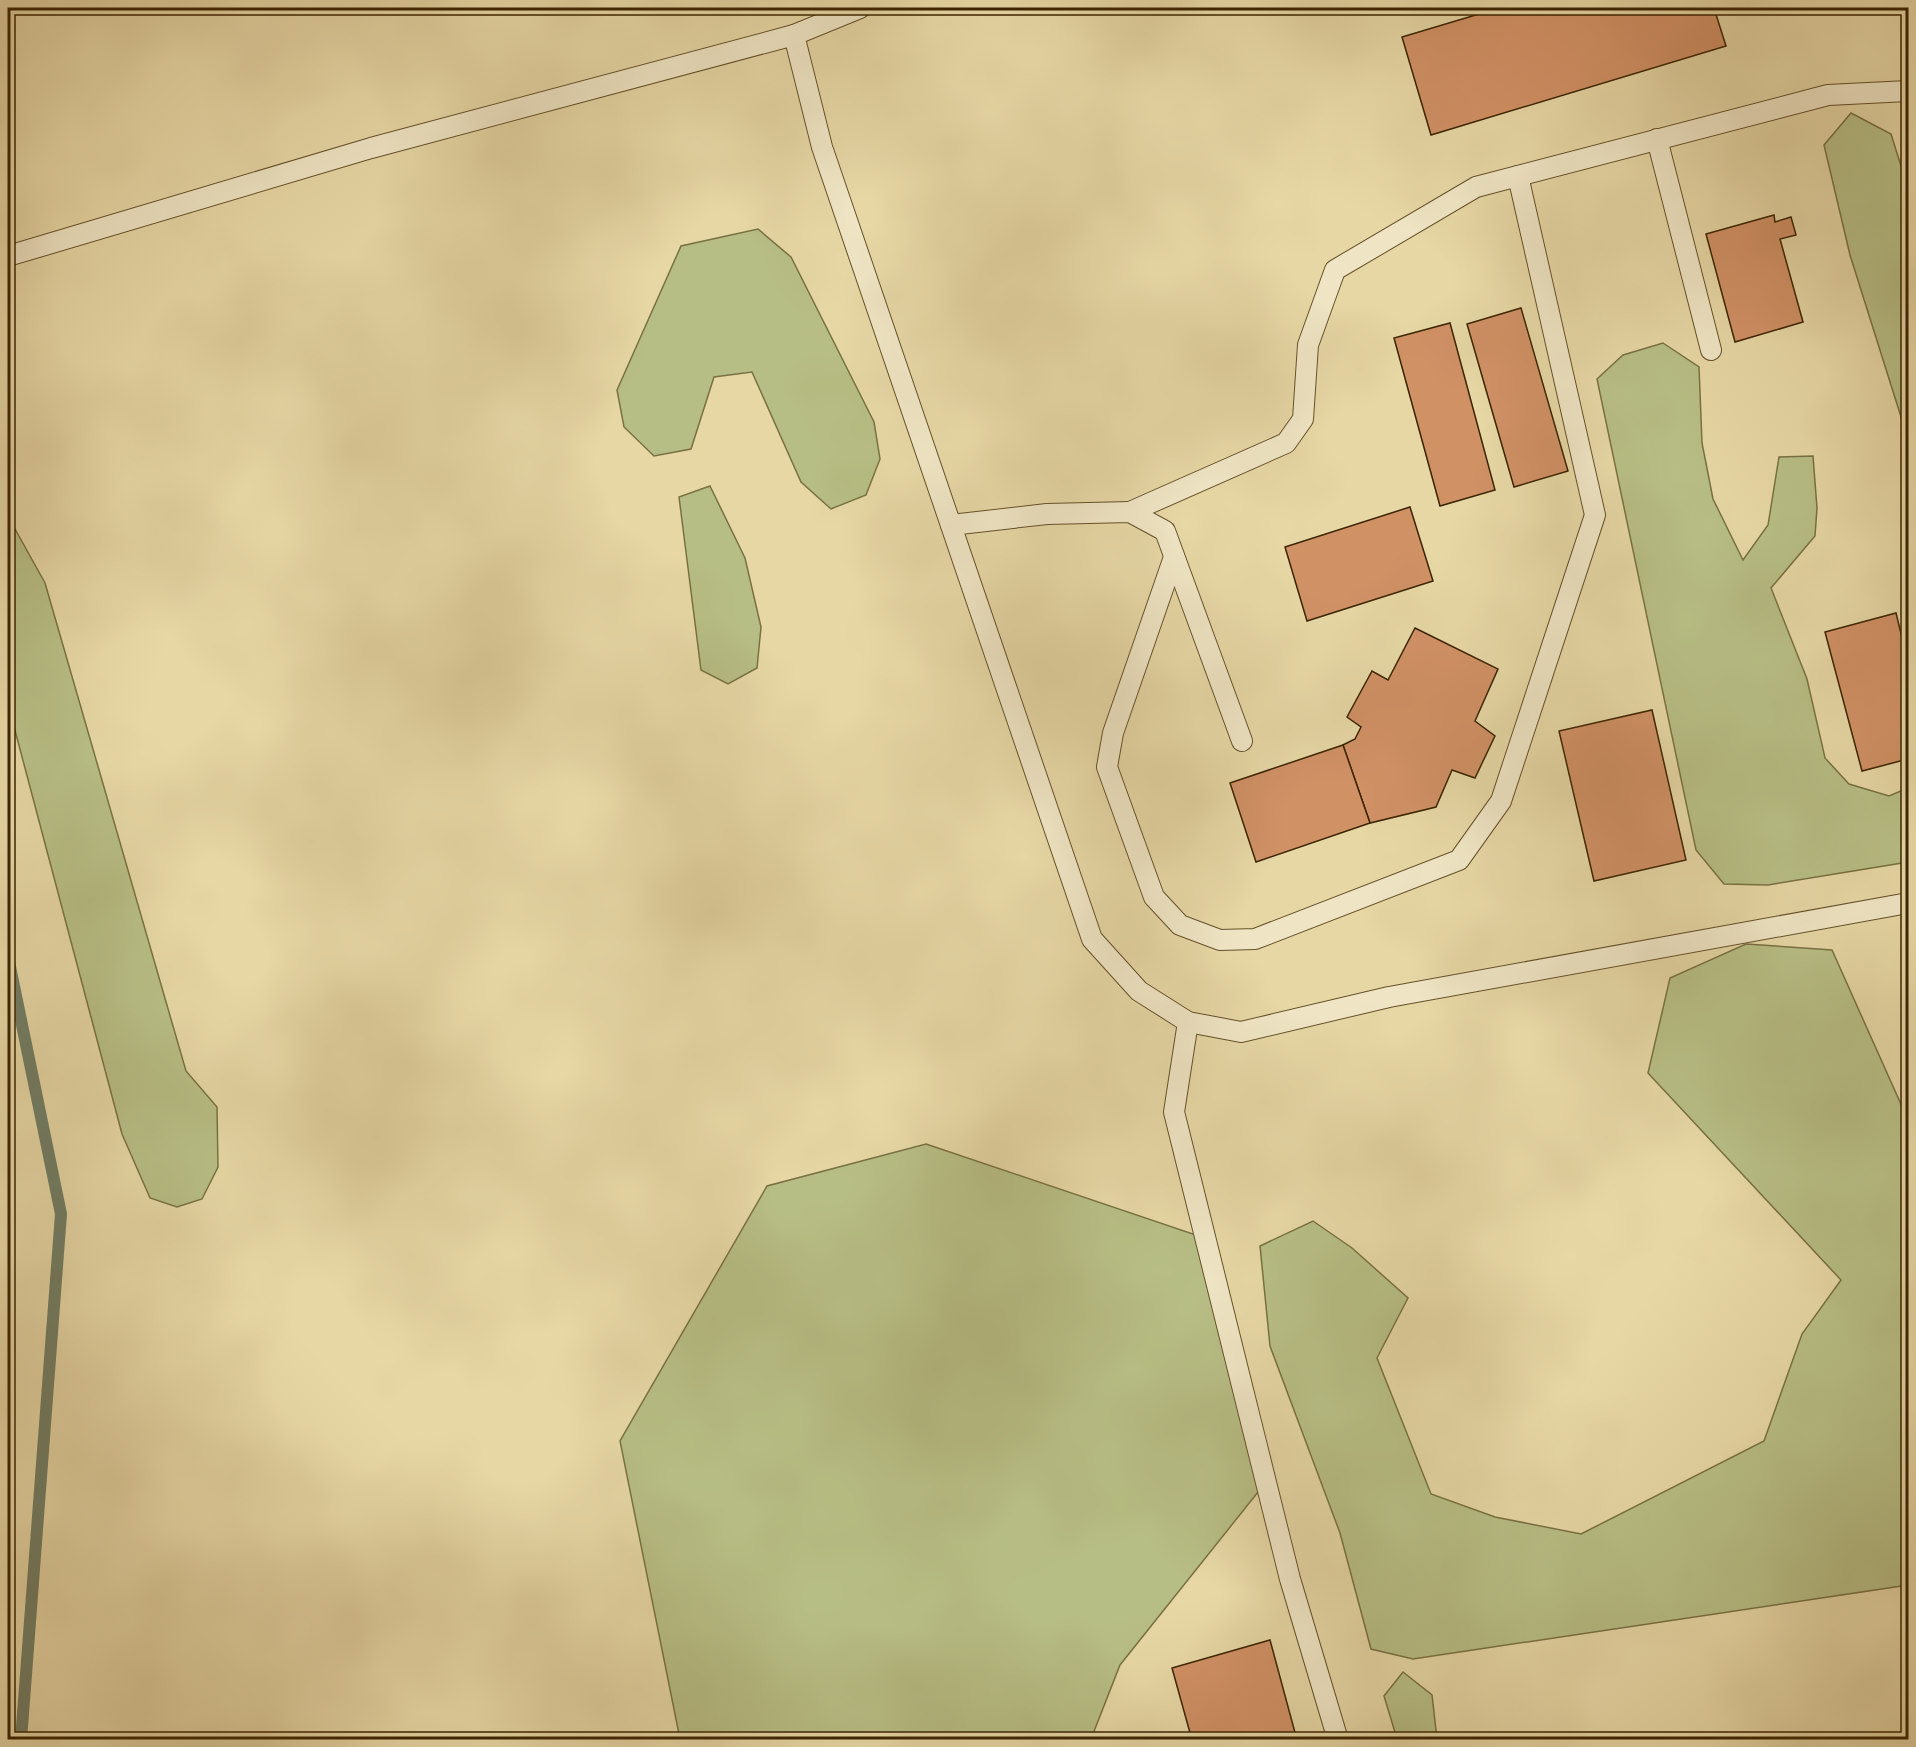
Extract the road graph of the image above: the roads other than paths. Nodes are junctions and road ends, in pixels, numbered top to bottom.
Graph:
1 (860, 8) edge
2 (794, 35) junction
3 (1908, 91) edge
4 (1658, 140) junction
5 (1518, 176) junction
6 (8, 256) edge
7 (1711, 351) dead end
8 (1130, 512) junction
9 (951, 525) junction
10 (1174, 557) junction
11 (1242, 741) dead end
12 (1908, 903) edge
13 (1188, 1022) junction
14 (1338, 1740) edge

1 - 2 lane
2 - 6 lane
2 - 9 lane
3 - 4 lane
4 - 5 lane
4 - 7 lane
5 - 8 lane
5 - 10 lane
8 - 9 lane
8 - 10 lane
9 - 13 lane
10 - 11 lane
12 - 13 lane
13 - 14 lane

